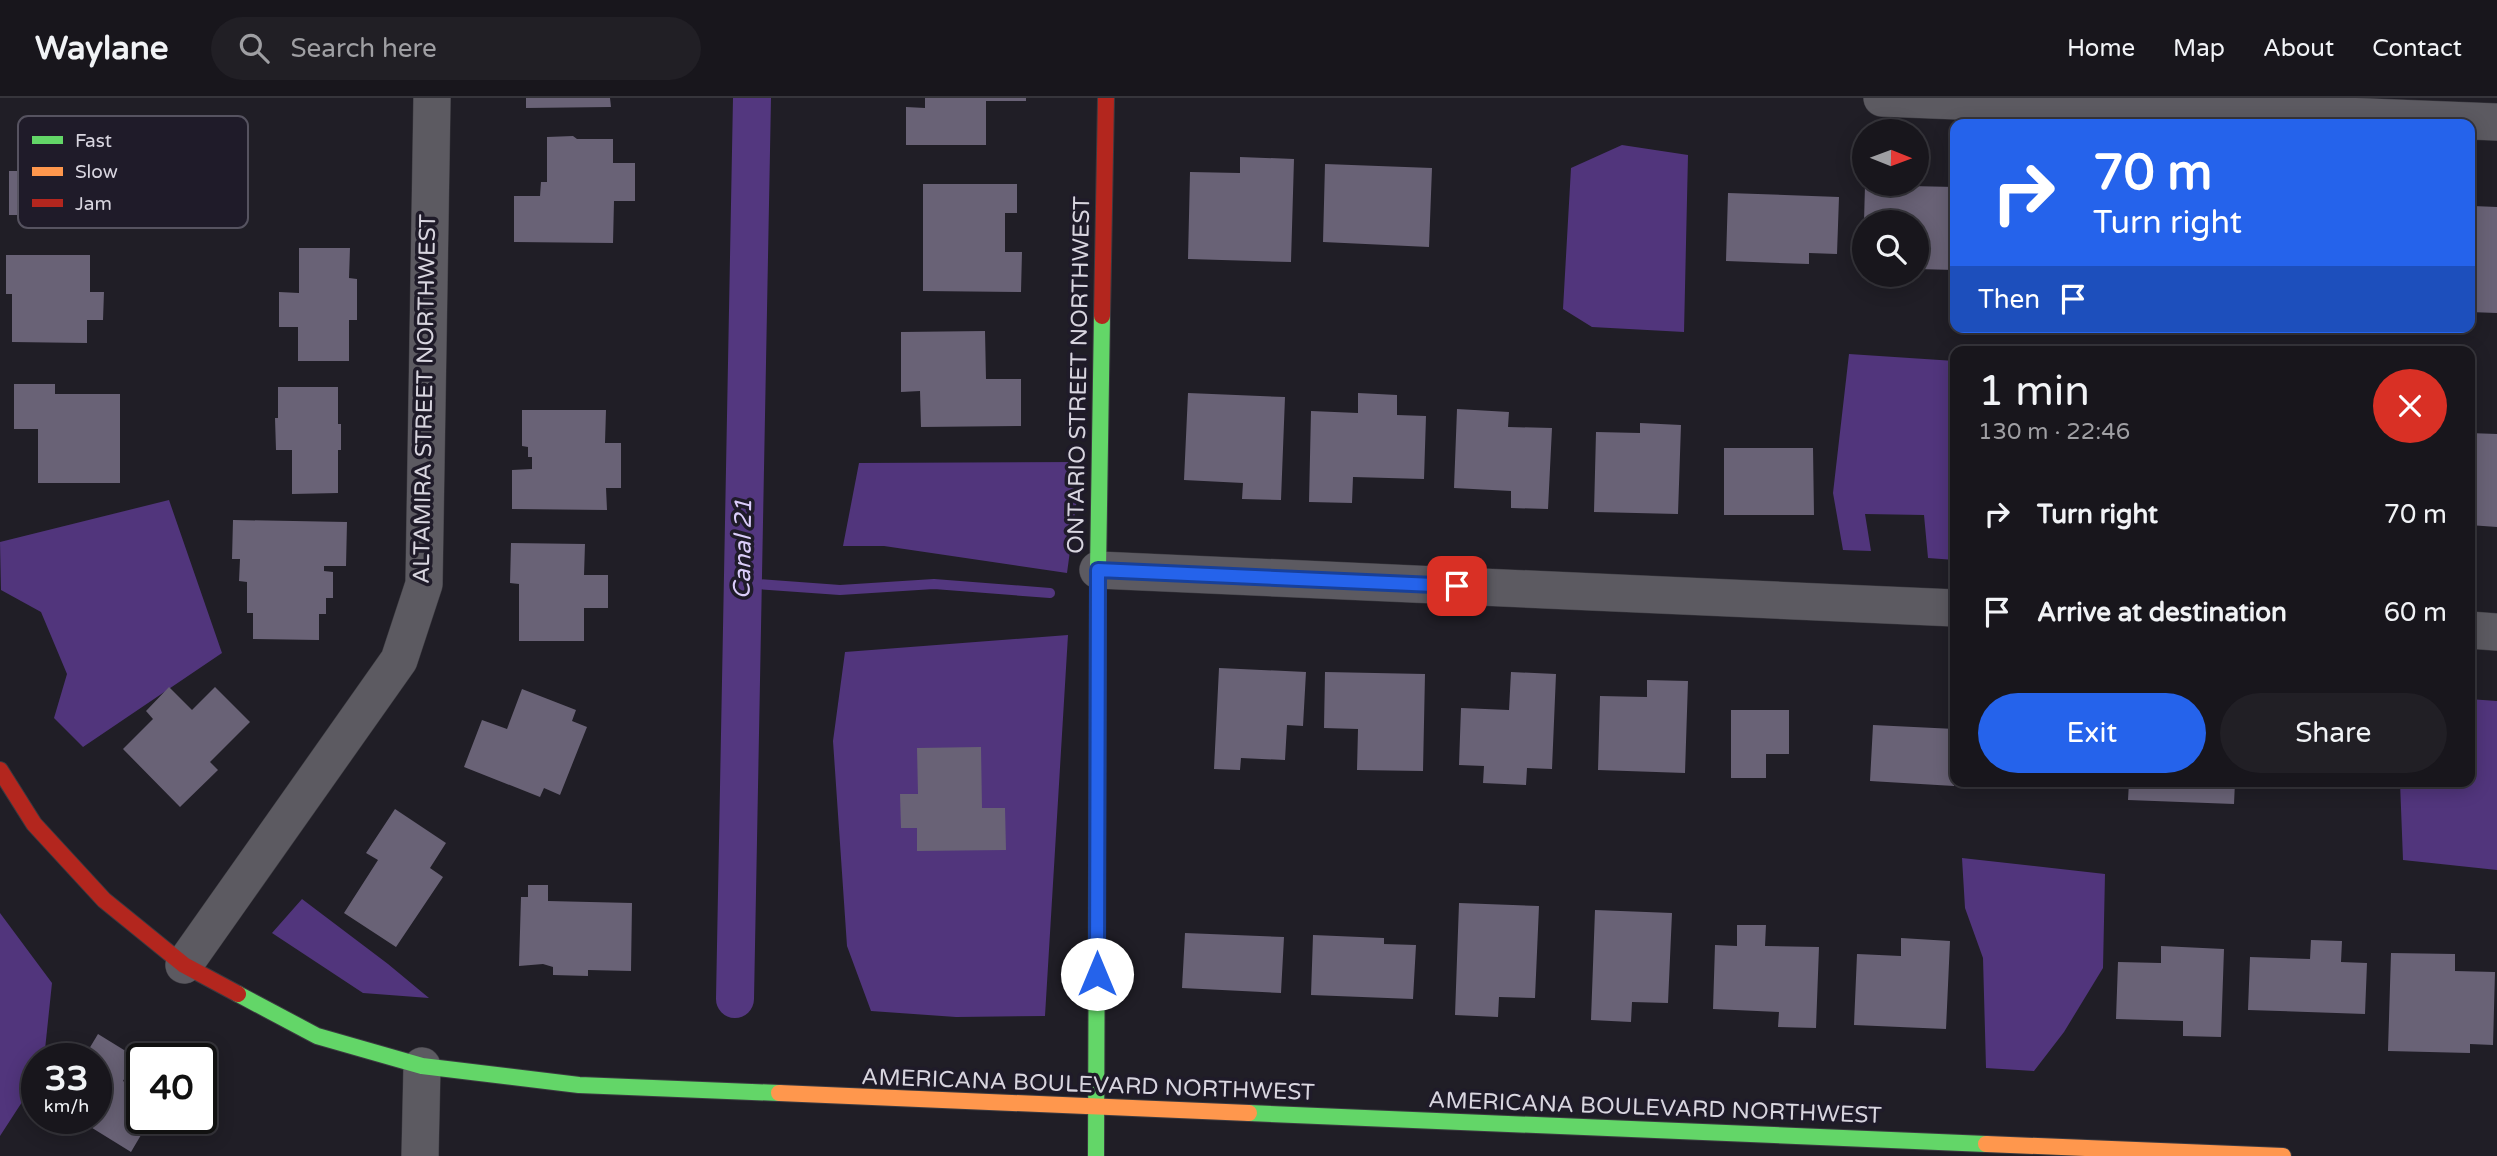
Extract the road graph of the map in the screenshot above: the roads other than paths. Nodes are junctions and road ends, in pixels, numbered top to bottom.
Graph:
1 (432, 98) edge
2 (1106, 98) edge
3 (1882, 98) edge
4 (2420, 119) edge
5 (2475, 121) edge
6 (2497, 122) edge
7 (1098, 570) junction
8 (1950, 608) edge
9 (2475, 630) edge
10 (2497, 632) edge
11 (0, 770) edge
12 (184, 965) junction
13 (422, 1066) junction
14 (1096, 1108) junction
15 (420, 1156) edge
16 (1096, 1156) edge
17 (2283, 1156) edge

1 - 12 street, ALTAMIRA STREET NORTHWEST
2 - 7 street, ONTARIO STREET NORTHWEST
3 - 4 street
5 - 6 street
7 - 8 street
7 - 14 street, ONTARIO STREET NORTHWEST
9 - 10 street
11 - 12 street, AMERICANA BOULEVARD NORTHWEST
12 - 13 street, AMERICANA BOULEVARD NORTHWEST
13 - 14 street, AMERICANA BOULEVARD NORTHWEST
13 - 15 street
14 - 16 street, ONTARIO STREET NORTHWEST
14 - 17 street, AMERICANA BOULEVARD NORTHWEST

